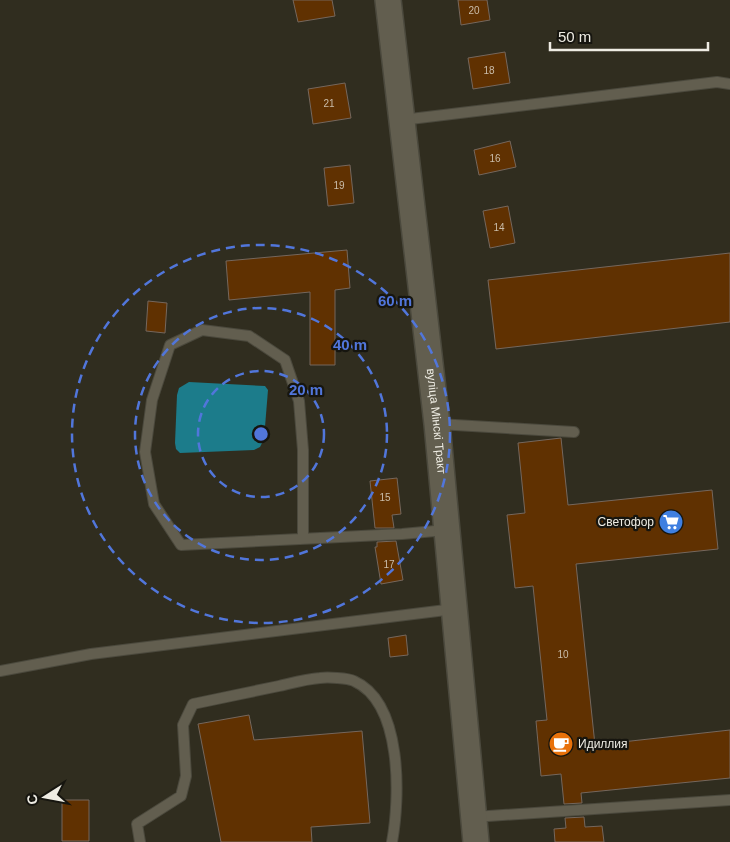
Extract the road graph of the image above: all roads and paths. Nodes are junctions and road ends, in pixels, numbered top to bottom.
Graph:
1 (388, 0) edge
2 (730, 77) edge
3 (717, 82) junction
4 (730, 84) edge
5 (401, 120) junction
6 (436, 424) junction
7 (574, 432) dead end
8 (447, 530) junction
9 (303, 539) junction
10 (454, 609) junction
11 (0, 671) edge
12 (730, 800) edge
13 (474, 817) junction
14 (140, 842) edge
15 (392, 842) edge
16 (476, 842) edge

1 - 5 street, вуліца Мінскі Тракт
2 - 3 lane
3 - 4 lane
3 - 5 lane
5 - 6 street, вуліца Мінскі Тракт
6 - 7 lane
6 - 8 street, вуліца Мінскі Тракт
8 - 9 lane
8 - 10 street, вуліца Мінскі Тракт
9 - 9 lane
10 - 11 lane
10 - 13 street, вуліца Мінскі Тракт
12 - 13 lane
13 - 16 street, вуліца Мінскі Тракт
14 - 15 lane

